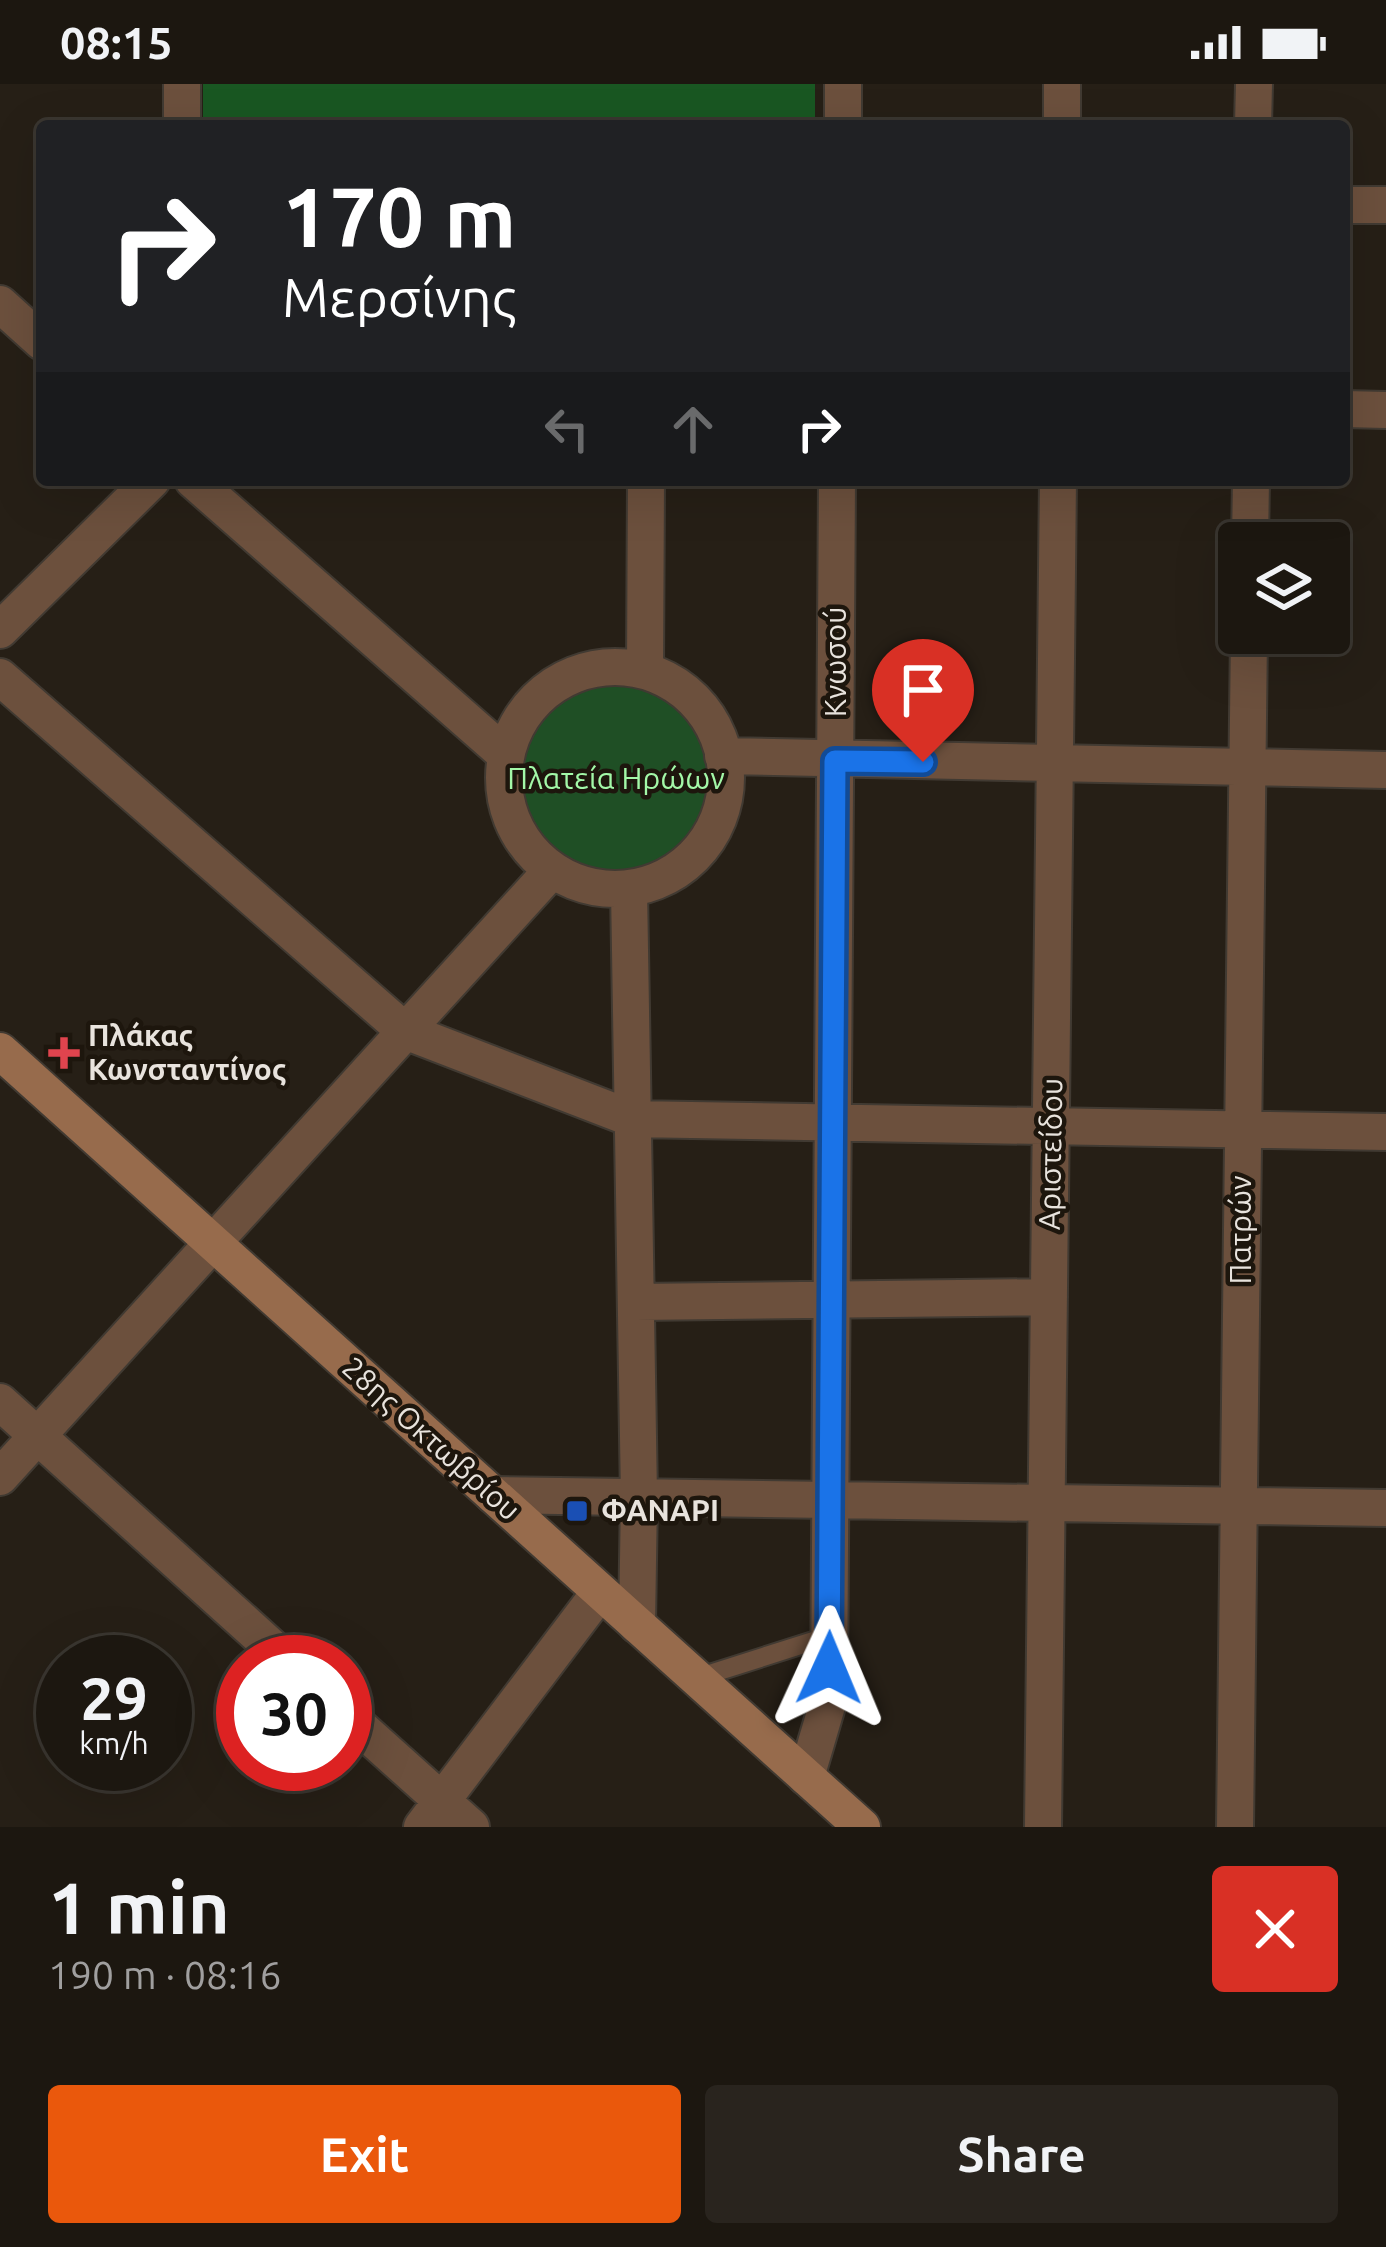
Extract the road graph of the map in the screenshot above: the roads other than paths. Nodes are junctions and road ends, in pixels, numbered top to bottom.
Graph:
1 (182, 84) edge
2 (843, 84) edge
3 (1062, 84) edge
4 (1254, 84) edge
5 (182, 120) edge
6 (843, 120) edge
7 (1062, 120) edge
8 (1253, 120) edge
9 (1350, 205) edge
10 (1386, 205) edge
11 (0, 304) edge
12 (36, 337) edge
13 (1350, 409) edge
14 (1386, 410) edge
15 (146, 486) edge
16 (200, 486) edge
17 (646, 486) edge
18 (837, 486) edge
19 (1058, 486) edge
20 (1251, 486) edge
21 (1250, 522) edge
22 (0, 630) edge
23 (1250, 654) edge
24 (645, 670) junction
25 (0, 677) edge
26 (506, 755) junction
27 (723, 756) junction
28 (835, 761) junction
29 (1055, 765) junction
30 (1248, 768) junction
31 (1386, 770) edge
32 (552, 870) junction
33 (628, 889) junction
34 (406, 1031) junction
35 (0, 1051) edge
36 (633, 1119) junction
37 (833, 1123) junction
38 (1051, 1126) junction
39 (1242, 1130) junction
40 (1386, 1132) edge
41 (214, 1244) junction
42 (1049, 1297) junction
43 (832, 1300) junction
44 (636, 1302) junction
45 (0, 1402) edge
46 (38, 1437) junction
47 (0, 1477) edge
48 (493, 1495) junction
49 (639, 1497) junction
50 (832, 1500) junction
51 (1047, 1503) junction
52 (1239, 1506) junction
53 (1386, 1508) edge
54 (600, 1592) junction
55 (637, 1625) junction
56 (258, 1635) edge
57 (830, 1636) junction
58 (696, 1678) junction
59 (372, 1745) edge
60 (806, 1777) junction
61 (431, 1813) edge
62 (471, 1827) edge
63 (862, 1827) edge
64 (1043, 1827) edge
65 (1235, 1827) edge

1 - 5 street
2 - 6 street
3 - 7 street
4 - 8 street
9 - 10 street
11 - 12 street
13 - 14 street
15 - 22 street
16 - 26 street
17 - 24 street
18 - 28 street, Κνωσού
19 - 29 street, Αριστείδου
20 - 21 street
23 - 30 street, Πατρών
24 - 26 street
24 - 27 street
25 - 34 street
26 - 32 street
27 - 28 street
27 - 33 street
28 - 29 street
28 - 37 street, Κνωσού
29 - 30 street
29 - 38 street, Αριστείδου
30 - 31 street
30 - 39 street, Πατρών
32 - 33 street
32 - 34 street
33 - 36 street
34 - 36 street
34 - 41 street
35 - 41 main road, 28ης Οκτωβρίου
36 - 37 street
36 - 44 street
37 - 38 street
37 - 43 street, Κνωσού
38 - 39 street
38 - 42 street, Αριστείδου
39 - 40 street
39 - 52 street, Πατρών
41 - 46 street
41 - 48 main road, 28ης Οκτωβρίου
42 - 43 street
42 - 51 street, Αριστείδου
43 - 44 street
43 - 50 street, Κνωσού
44 - 49 street
45 - 46 street
46 - 47 street
46 - 56 street
48 - 49 street
48 - 54 main road, 28ης Οκτωβρίου
49 - 50 street
49 - 55 street
50 - 51 street
50 - 57 street, Κνωσού
51 - 52 street
51 - 64 street, Αριστείδου
52 - 53 street
52 - 65 street, Πατρών
54 - 55 main road, 28ης Οκτωβρίου
54 - 61 street
55 - 58 main road, 28ης Οκτωβρίου
57 - 58 lane
57 - 60 street, Κνωσού
58 - 60 main road, 28ης Οκτωβρίου
59 - 61 street
60 - 63 main road, 28ης Οκτωβρίου
61 - 62 street

